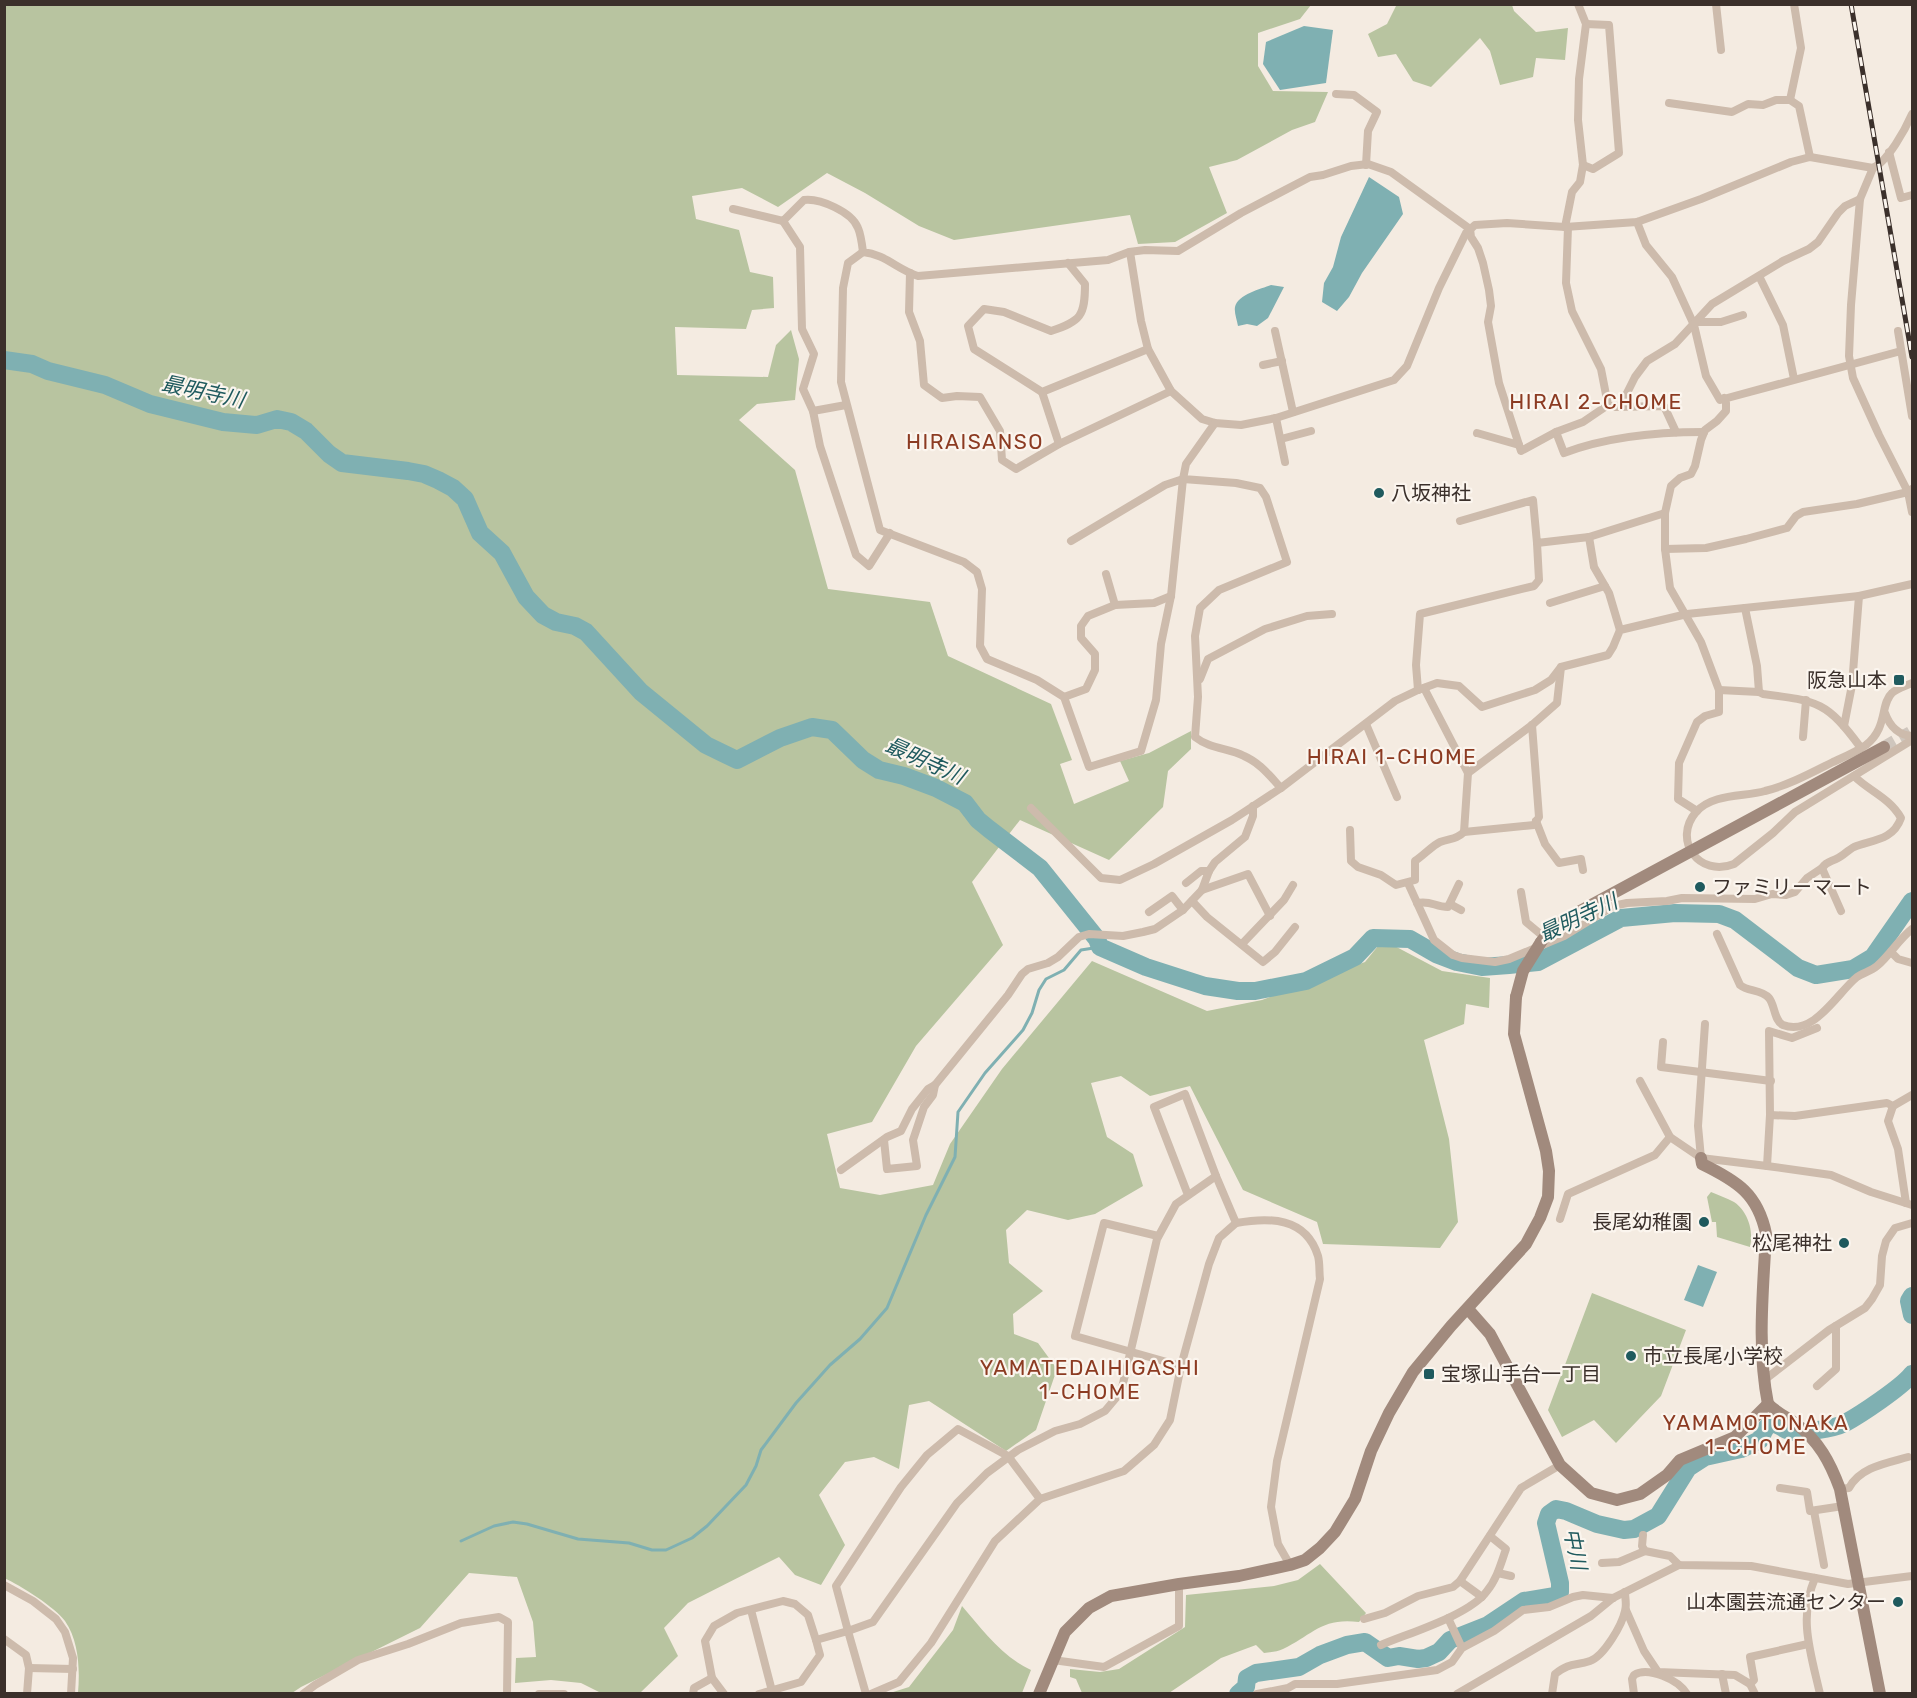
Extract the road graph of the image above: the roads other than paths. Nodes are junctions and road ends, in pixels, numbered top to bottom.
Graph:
1 (1578, 4) edge
2 (1716, 4) edge
3 (1794, 4) edge
4 (1586, 24) junction
5 (1721, 50) dead end
6 (1336, 94) dead end
7 (1790, 100) junction
8 (1669, 103) dead end
9 (1912, 114) edge
10 (1908, 131) edge
11 (1889, 152) junction
12 (1810, 157) junction
13 (1366, 165) junction
14 (1583, 165) junction
15 (1873, 168) junction
16 (1912, 195) edge
17 (1860, 199) junction
18 (733, 209) dead end
19 (783, 221) junction
20 (1637, 222) junction
21 (1567, 227) junction
22 (1470, 229) junction
23 (863, 252) junction
24 (1130, 252) junction
25 (1068, 264) junction
26 (910, 273) junction
27 (1760, 276) junction
28 (1743, 315) dead end
29 (1696, 324) junction
30 (1898, 331) dead end
31 (1275, 332) dead end
32 (1148, 349) junction
33 (1902, 351) junction
34 (1282, 361) junction
35 (1908, 364) edge
36 (1263, 365) dead end
37 (1850, 366) junction
38 (1794, 379) junction
39 (1171, 391) junction
40 (1041, 392) junction
41 (1724, 398) junction
42 (846, 405) junction
43 (1608, 405) junction
44 (1620, 407) junction
45 (813, 411) junction
46 (1293, 412) junction
47 (1912, 416) edge
48 (1276, 417) junction
49 (1215, 423) junction
50 (1311, 431) dead end
51 (1477, 432) dead end
52 (1556, 432) junction
53 (1676, 432) junction
54 (1704, 432) junction
55 (1281, 439) junction
56 (1059, 444) junction
57 (1519, 445) junction
58 (1285, 462) dead end
59 (1183, 479) junction
60 (1910, 490) edge
61 (1912, 512) edge
62 (1665, 513) junction
63 (1460, 521) dead end
64 (890, 533) junction
65 (1589, 537) junction
66 (1071, 541) dead end
67 (1537, 543) junction
68 (1665, 549) junction
69 (1106, 574) dead end
70 (1912, 584) edge
71 (1605, 586) junction
72 (1171, 596) junction
73 (1859, 596) junction
74 (1550, 603) dead end
75 (1115, 604) junction
76 (1745, 608) junction
77 (1332, 614) dead end
78 (1686, 614) junction
79 (1620, 630) junction
80 (1561, 667) junction
81 (1912, 683) edge
82 (1198, 685) junction
83 (1421, 689) junction
84 (1719, 690) junction
85 (1759, 692) junction
86 (1064, 697) junction
87 (1806, 700) junction
88 (1885, 712) junction
89 (1366, 724) junction
90 (1532, 725) junction
91 (1844, 726) junction
92 (1803, 738) dead end
93 (1912, 738) edge
94 (1884, 747) tunnel mouth
95 (1861, 748) junction
96 (1468, 773) junction
97 (1854, 776) junction
98 (1281, 788) junction
99 (1397, 797) dead end
100 (1253, 806) junction
101 (1031, 808) dead end
102 (1697, 811) junction
103 (1536, 821) junction
104 (1350, 830) dead end
105 (1464, 832) junction
106 (1690, 851) junction
107 (1822, 868) junction
108 (1583, 870) dead end
109 (1209, 871) junction
110 (1408, 882) junction
111 (1186, 883) dead end
112 (1459, 884) dead end
113 (1293, 885) dead end
114 (1203, 890) junction
115 (1521, 892) dead end
116 (1192, 901) junction
117 (1417, 903) junction
118 (1450, 904) junction
119 (1183, 910) junction
120 (1461, 910) dead end
121 (1841, 911) dead end
122 (1149, 912) dead end
123 (1270, 916) junction
124 (1295, 927) dead end
125 (1912, 929) edge
126 (1717, 934) dead end
127 (1543, 940) junction
128 (1242, 944) junction
129 (1891, 952) junction
130 (1912, 963) edge
131 (1705, 1024) dead end
132 (1817, 1028) dead end
133 (1663, 1042) dead end
134 (1701, 1072) junction
135 (1640, 1081) dead end
136 (1771, 1081) junction
137 (934, 1085) junction
138 (1912, 1095) edge
139 (1893, 1106) junction
140 (1770, 1115) junction
141 (1670, 1137) junction
142 (884, 1140) junction
143 (1701, 1158) junction
144 (1767, 1166) junction
145 (841, 1170) dead end
146 (1216, 1176) junction
147 (1188, 1196) junction
148 (1909, 1204) edge
149 (1560, 1219) dead end
150 (1236, 1223) junction
151 (1912, 1223) edge
152 (1158, 1236) junction
153 (1468, 1309) junction
154 (1836, 1326) junction
155 (1129, 1351) junction
156 (1181, 1366) junction
157 (1763, 1381) junction
158 (1817, 1386) dead end
159 (1768, 1404) junction
160 (1008, 1456) junction
161 (1908, 1457) dead end
162 (1560, 1466) junction
163 (1780, 1488) dead end
164 (1840, 1489) junction
165 (1040, 1499) junction
166 (1843, 1506) junction
167 (1814, 1511) junction
168 (1642, 1535) dead end
169 (1490, 1536) junction
170 (1645, 1551) junction
171 (1602, 1563) dead end
172 (1290, 1565) junction
173 (1679, 1565) junction
174 (1824, 1565) dead end
175 (1498, 1572) junction
176 (1511, 1576) dead end
177 (1912, 1576) edge
178 (1815, 1578) junction
179 (1460, 1581) junction
180 (1179, 1584) junction
181 (1859, 1584) junction
182 (4, 1585) edge
183 (1625, 1592) junction
184 (1482, 1597) junction
185 (1612, 1598) junction
186 (751, 1610) junction
187 (1626, 1610) junction
188 (1448, 1618) junction
189 (1364, 1619) dead end
190 (848, 1631) junction
191 (4, 1639) edge
192 (816, 1640) junction
193 (1808, 1644) junction
194 (1381, 1645) dead end
195 (1462, 1648) junction
196 (1053, 1660) junction
197 (29, 1668) junction
198 (73, 1669) junction
199 (1657, 1673) junction
200 (1722, 1674) junction
201 (712, 1678) junction
202 (1750, 1683) junction
203 (1295, 1684) junction
204 (772, 1691) junction
205 (1467, 1691) edge
206 (27, 1694) edge
207 (71, 1694) edge
208 (303, 1694) edge
209 (507, 1694) edge
210 (539, 1694) edge
211 (564, 1694) edge
212 (693, 1694) edge
213 (724, 1694) edge
214 (759, 1694) edge
215 (866, 1694) edge
216 (871, 1694) edge
217 (1038, 1694) edge
218 (1257, 1694) edge
219 (1292, 1694) edge
220 (1456, 1694) edge
221 (1552, 1694) edge
222 (1634, 1694) edge
223 (1687, 1694) edge
224 (1726, 1694) edge
225 (1755, 1694) edge
226 (1820, 1694) edge
227 (1880, 1694) edge

1 - 4 street
2 - 5 street
3 - 7 street
4 - 14 street
4 - 14 street
6 - 13 street
7 - 8 street
7 - 12 street
9 - 10 street
10 - 11 street
11 - 15 street
11 - 16 street
12 - 15 street
12 - 20 street
13 - 22 street
13 - 24 street
14 - 21 street
15 - 17 street
17 - 27 street
17 - 37 street
18 - 19 street
19 - 23 street
19 - 45 street
20 - 21 street
20 - 29 street
21 - 22 street
21 - 43 street
22 - 46 street
22 - 57 street
23 - 26 street
23 - 42 street
24 - 25 street
24 - 32 street
25 - 26 street
25 - 40 street
26 - 56 street
27 - 29 street
27 - 38 street
28 - 29 street
29 - 41 street
29 - 44 street
30 - 33 street
31 - 34 street
32 - 39 street
32 - 40 street
33 - 35 street
33 - 37 street
34 - 36 street
34 - 46 street
35 - 47 street
37 - 38 street
37 - 60 street
38 - 41 street
39 - 49 street
39 - 56 street
40 - 56 street
41 - 54 street
42 - 45 street
42 - 64 street
43 - 44 street
43 - 52 street
44 - 53 street
45 - 64 street
46 - 48 street
48 - 49 street
48 - 55 street
49 - 59 street
50 - 55 street
51 - 57 street
52 - 53 street
52 - 57 street
53 - 54 street
54 - 62 street
55 - 58 street
59 - 66 street
59 - 72 street
59 - 82 street
60 - 61 street
60 - 68 street
62 - 65 street
62 - 68 street
63 - 67 street
64 - 86 street
65 - 67 street
65 - 71 street
67 - 83 street
68 - 78 street
69 - 75 street
70 - 73 street
71 - 74 street
71 - 79 street
72 - 75 street
72 - 86 street
73 - 76 street
73 - 91 street
75 - 86 street
76 - 78 street
76 - 85 street
77 - 82 street
78 - 79 street
78 - 84 street
79 - 80 street
80 - 83 street
80 - 90 street
81 - 88 street
82 - 98 street
83 - 89 street
83 - 96 street
84 - 85 street
84 - 102 street
85 - 87 street
87 - 91 street
87 - 92 street
88 - 93 street
88 - 95 street
89 - 98 street
89 - 99 street
90 - 96 street
90 - 103 street
91 - 95 street
93 - 97 street
94 - 106 street
95 - 102 street
96 - 105 street
97 - 106 street
97 - 107 street
98 - 100 street
100 - 101 street
100 - 109 street
102 - 106 street
103 - 105 street
103 - 108 street
104 - 110 street
105 - 110 street
106 - 127 street
107 - 117 street
107 - 121 street
109 - 111 street
109 - 114 street
110 - 117 street
112 - 118 street
113 - 123 street
114 - 116 street
114 - 123 street
115 - 127 street
116 - 119 street
116 - 128 street
117 - 118 street
118 - 120 street
119 - 122 street
119 - 137 street
123 - 128 street
124 - 128 street
125 - 129 street
126 - 129 street
127 - 153 street, bridge
129 - 130 street
131 - 134 street
132 - 136 street
133 - 134 street
134 - 136 street
134 - 143 street
135 - 141 street
136 - 140 street
137 - 142 street
137 - 142 street
138 - 139 street
139 - 140 street
139 - 148 street
140 - 144 street
141 - 143 street
141 - 149 street
142 - 145 street
143 - 144 street
143 - 157 street
144 - 148 street
146 - 147 street
146 - 147 street
146 - 150 street
147 - 152 street
150 - 156 street
150 - 172 street
151 - 154 street
152 - 155 street
152 - 155 street
153 - 162 street
153 - 172 street
154 - 157 street
154 - 158 street
155 - 156 street
155 - 160 street
156 - 165 street
157 - 159 street
159 - 162 street
159 - 164 street
160 - 165 street
160 - 190 street
160 - 190 street
161 - 164 street
162 - 169 street
163 - 167 street
164 - 166 street
165 - 216 street
166 - 167 street
166 - 181 street
167 - 174 street
168 - 170 street
169 - 175 street
169 - 179 street
170 - 171 street
170 - 173 street
172 - 180 street
173 - 178 street
173 - 183 street
175 - 176 street
175 - 184 street
177 - 181 street
178 - 181 street
178 - 193 street
179 - 184 street
179 - 189 street
180 - 196 street
180 - 196 street
181 - 227 street
182 - 198 street
183 - 185 street
183 - 187 street
184 - 188 street
185 - 195 street
185 - 205 street
186 - 192 street
186 - 201 street
186 - 204 street
187 - 199 street
187 - 221 street
188 - 194 street
188 - 195 street
190 - 192 street
190 - 215 street
191 - 197 street
192 - 204 street
193 - 202 street
193 - 226 street
195 - 203 street
196 - 217 street
197 - 198 street
197 - 206 street
198 - 207 street
199 - 200 street
199 - 222 street
199 - 223 street
200 - 202 street
200 - 224 street
201 - 212 street
201 - 213 street
202 - 225 street
203 - 218 street
203 - 219 street
204 - 214 street
205 - 220 street
208 - 209 street
210 - 211 street

